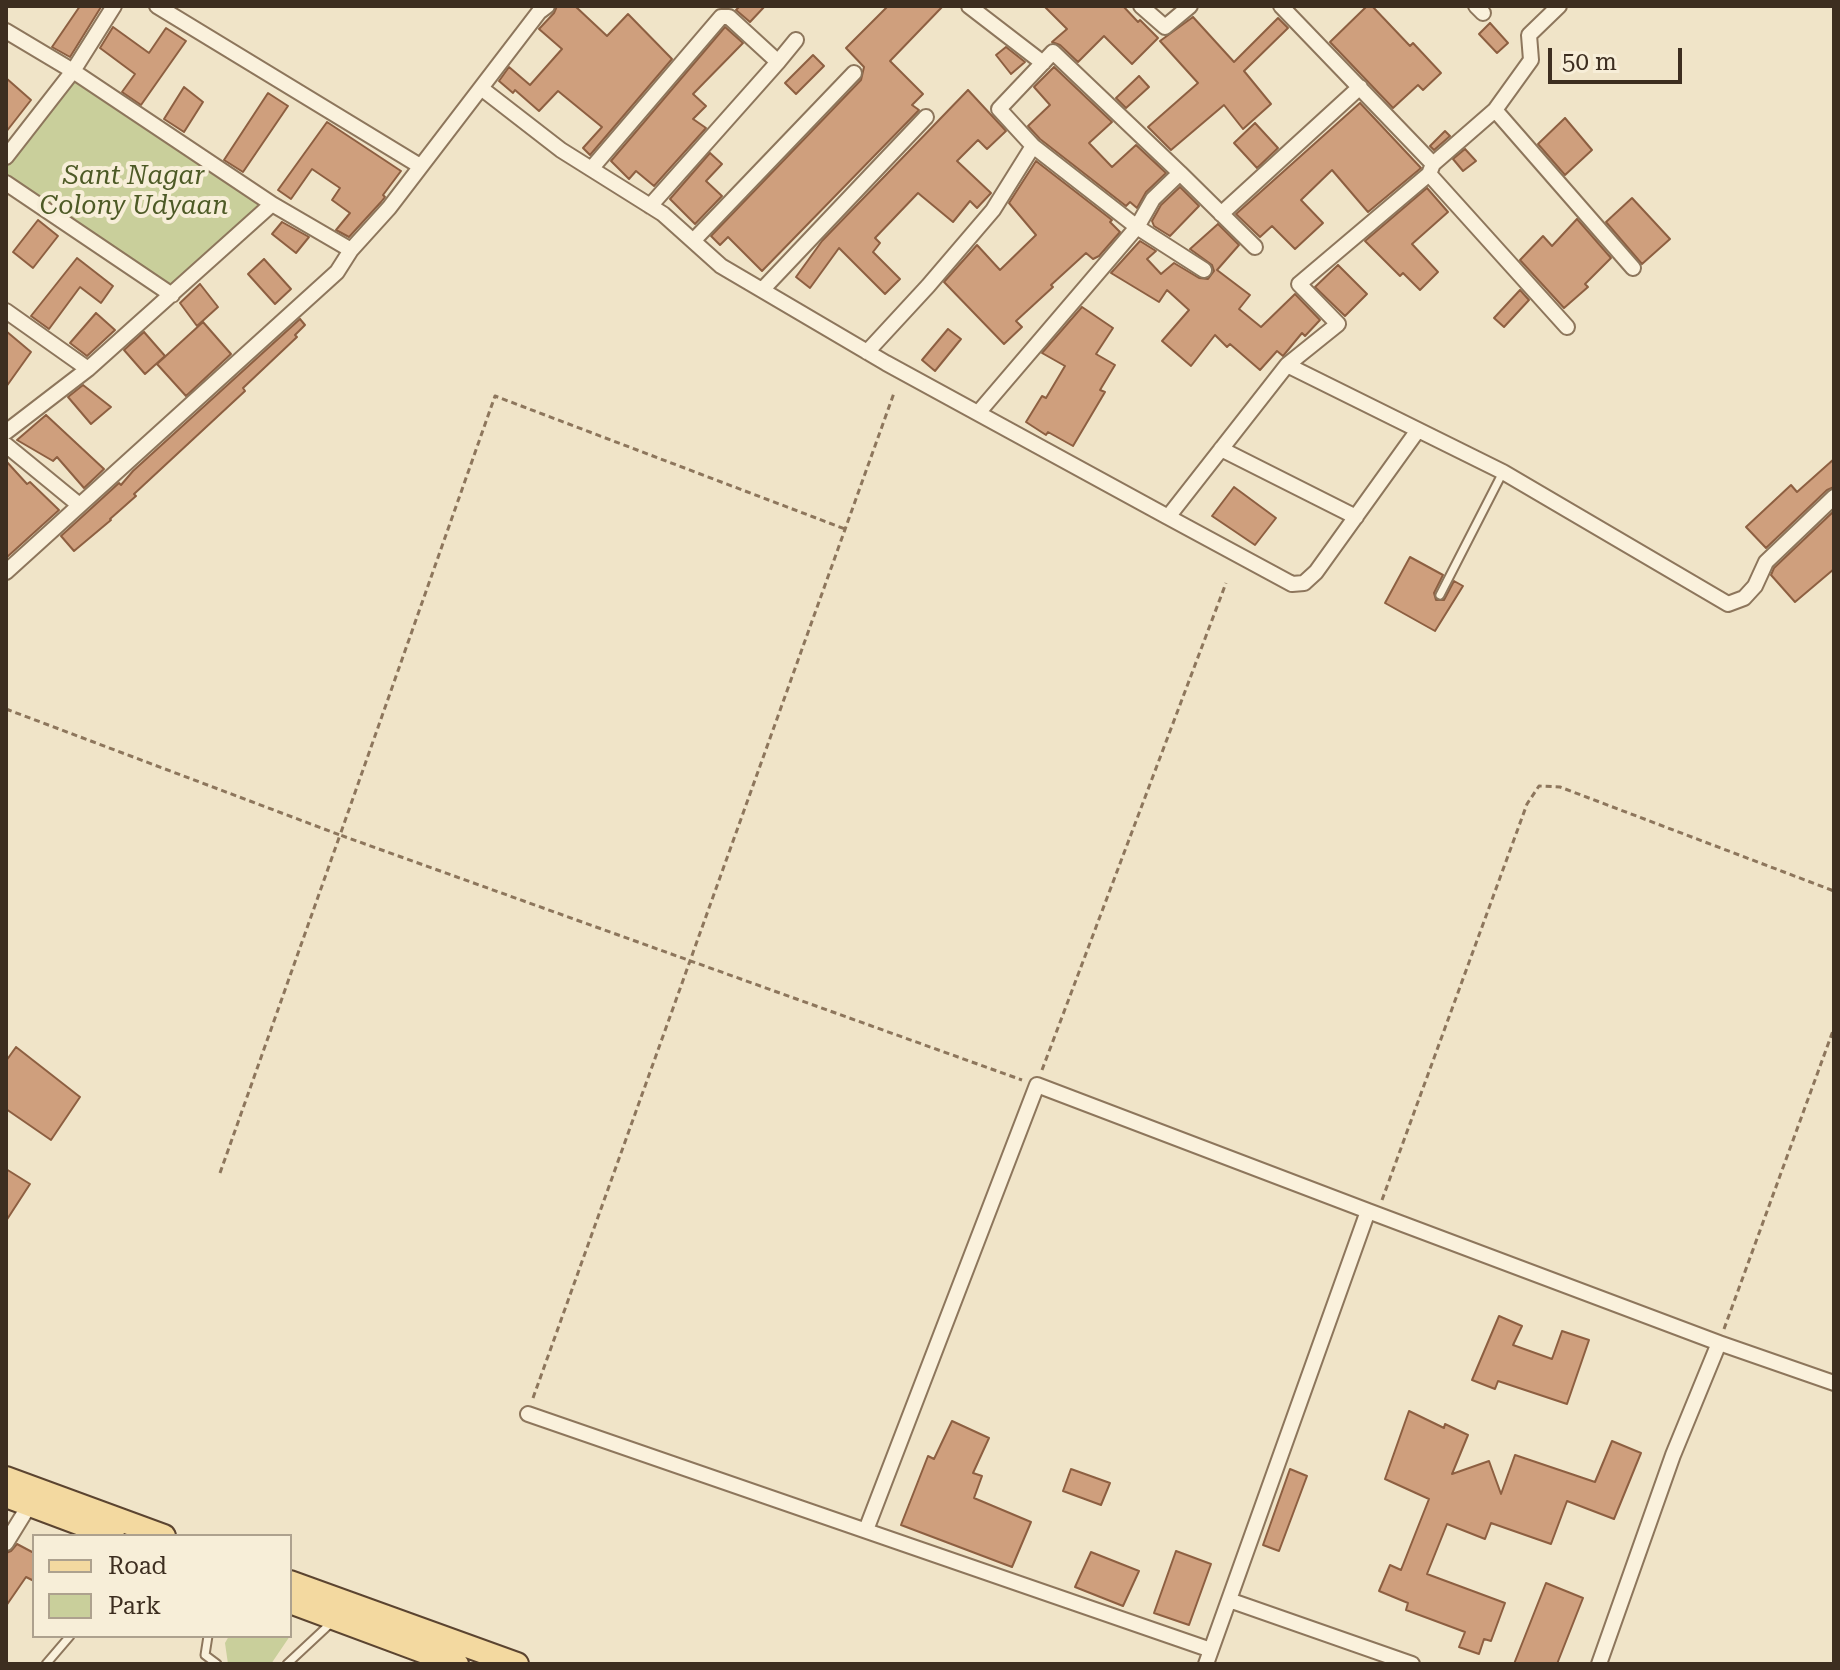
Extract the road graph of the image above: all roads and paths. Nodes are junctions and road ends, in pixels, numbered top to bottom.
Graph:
1 (114, 6) edge
2 (157, 6) edge
3 (547, 6) edge
4 (969, 6) edge
5 (1141, 6) edge
6 (1190, 6) edge
7 (1281, 6) edge
8 (1552, 8) edge
9 (6, 31) edge
10 (796, 40) dead end
11 (778, 62) junction
12 (1043, 63) junction
13 (73, 71) junction
14 (854, 73) dead end
15 (1360, 87) junction
16 (481, 88) junction
17 (1495, 110) junction
18 (926, 117) dead end
19 (1033, 146) junction
20 (6, 157) edge
21 (420, 166) junction
22 (591, 169) junction
23 (1431, 169) junction
24 (1180, 173) junction
25 (6, 183) edge
26 (272, 204) junction
27 (650, 206) junction
28 (1221, 214) junction
29 (1137, 227) junction
30 (693, 241) junction
31 (1255, 247) dead end
32 (351, 250) junction
33 (1633, 268) dead end
34 (1204, 270) dead end
35 (762, 290) junction
36 (172, 295) junction
37 (6, 311) edge
38 (1567, 327) dead end
39 (867, 352) junction
40 (1287, 365) junction
41 (88, 369) junction
42 (894, 393) dead end
43 (978, 413) junction
44 (1418, 430) junction
45 (6, 432) edge
46 (6, 445) edge
47 (1221, 449) junction
48 (1503, 472) junction
49 (1834, 497) edge
50 (78, 504) junction
51 (1168, 517) junction
52 (1356, 517) junction
53 (845, 529) junction
54 (6, 572) edge
55 (1226, 583) dead end
56 (1440, 595) dead end
57 (6, 709) edge
58 (340, 835) junction
59 (1834, 891) edge
60 (688, 962) junction
61 (1834, 1028) edge
62 (1037, 1085) junction
63 (220, 1173) dead end
64 (1372, 1213) junction
65 (1719, 1343) junction
66 (1834, 1383) edge
67 (528, 1414) joint
68 (6, 1478) edge
69 (6, 1496) edge
70 (30, 1504) junction
71 (866, 1530) junction
72 (108, 1534) edge
73 (159, 1534) edge
74 (6, 1543) edge
75 (292, 1583) edge
76 (1229, 1600) junction
77 (292, 1603) edge
78 (336, 1619) junction
79 (68, 1638) edge
80 (208, 1638) edge
81 (1208, 1657) edge
82 (46, 1664) edge
83 (217, 1664) edge
84 (287, 1664) edge
85 (457, 1664) edge
86 (517, 1664) edge
87 (1412, 1664) edge
88 (1599, 1664) edge

1 - 13 street
2 - 21 street
3 - 16 street
4 - 12 street
5 - 6 street
7 - 15 street
8 - 17 street
9 - 13 street
10 - 11 street
11 - 22 street
11 - 27 street
12 - 19 street
12 - 24 street
13 - 20 street
13 - 26 street
14 - 30 street
15 - 23 street
15 - 28 street
16 - 21 street
16 - 22 street
17 - 23 street
17 - 33 street
18 - 35 street
19 - 29 street
19 - 39 street
21 - 32 street
22 - 27 street
23 - 38 street
23 - 40 street
24 - 28 street
24 - 29 street
25 - 36 street
26 - 32 street
26 - 36 street
27 - 30 street
28 - 31 street
29 - 34 street
29 - 43 street
30 - 35 street
32 - 50 street
35 - 39 street
36 - 41 street
37 - 41 street
39 - 43 street
40 - 44 street
40 - 47 street
41 - 45 street
42 - 53 path
43 - 51 street
44 - 48 street
44 - 52 street
46 - 50 street
47 - 51 street
47 - 52 street
48 - 49 street
48 - 56 lane
50 - 54 street
51 - 52 street
53 - 58 path
53 - 60 path
55 - 62 path
57 - 58 path
58 - 60 path
58 - 63 path
59 - 64 path
60 - 62 path
60 - 67 path
61 - 65 path
62 - 64 street
62 - 71 street
64 - 65 street
64 - 76 street
65 - 66 street
65 - 88 street
67 - 71 street
68 - 73 main road
69 - 70 main road
70 - 72 main road
70 - 74 street
71 - 81 street
75 - 86 main road
76 - 81 street
76 - 87 street
77 - 78 main road
78 - 84 lane
78 - 85 main road
79 - 82 lane
80 - 83 lane

